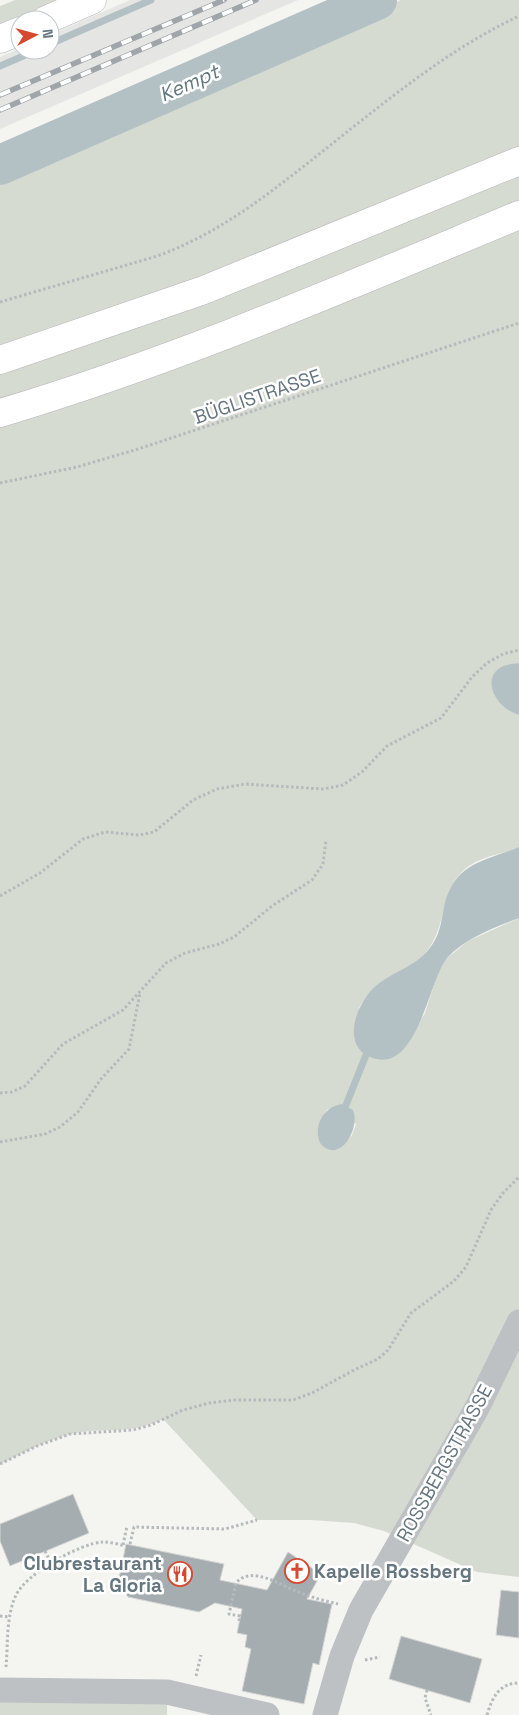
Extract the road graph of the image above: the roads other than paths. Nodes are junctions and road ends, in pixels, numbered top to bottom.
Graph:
1 (92, 0) edge
2 (60, 14) edge
3 (519, 161) edge
4 (519, 215) edge
5 (0, 360) edge
6 (0, 413) edge
7 (519, 1322) edge
8 (2, 1690) edge
9 (267, 1715) edge
10 (326, 1715) edge

1 - 2 main road
3 - 5 main road
4 - 6 main road
7 - 10 street, ROSSBERGSTRASSE
8 - 9 street

